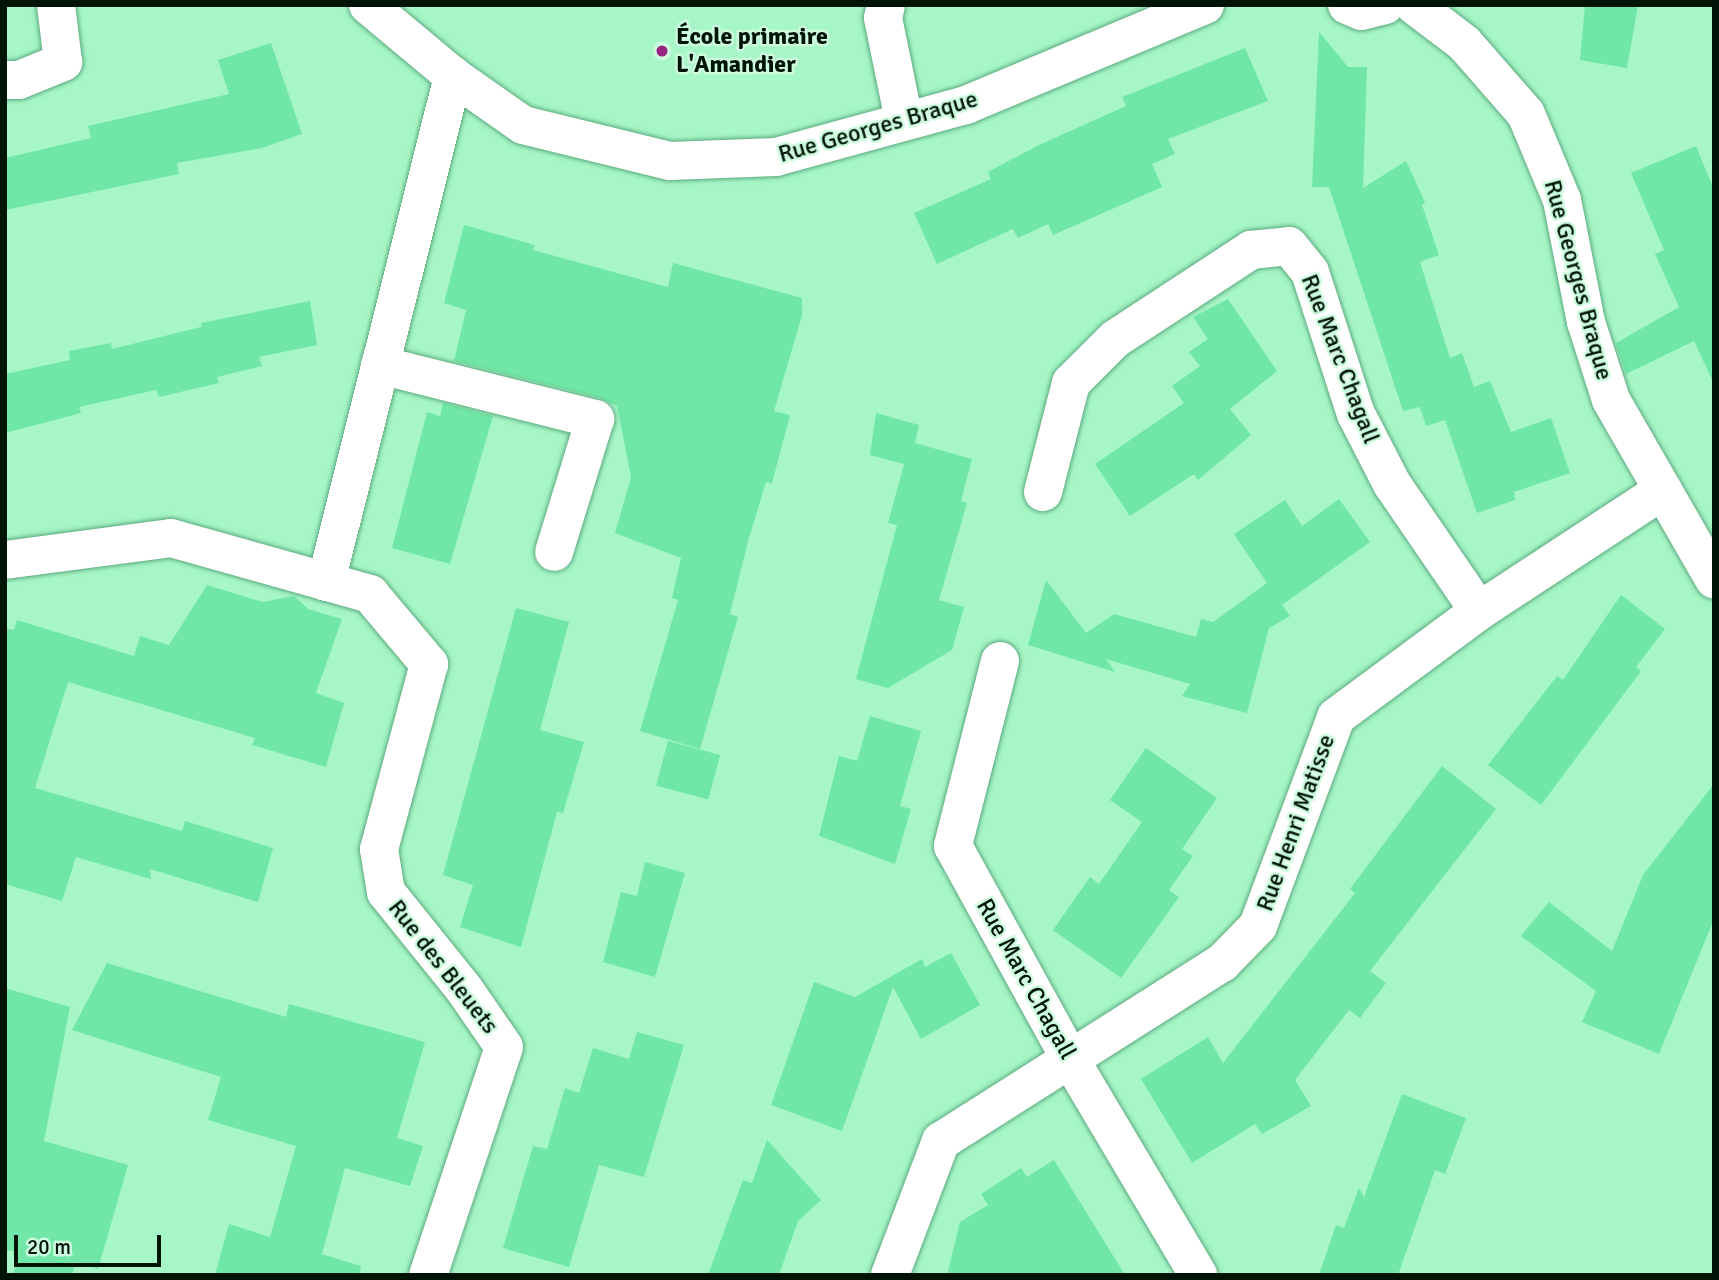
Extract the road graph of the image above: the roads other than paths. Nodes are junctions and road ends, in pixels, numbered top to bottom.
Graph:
1 (56, 5) edge
2 (368, 5) edge
3 (886, 5) edge
4 (1205, 5) edge
5 (1347, 5) edge
6 (1385, 5) edge
7 (1414, 5) edge
8 (453, 76) junction
9 (5, 80) edge
10 (904, 120) junction
11 (380, 365) junction
12 (1662, 490) junction
13 (1043, 492) dead end
14 (554, 552) dead end
15 (5, 560) edge
16 (1714, 579) edge
17 (327, 582) junction
18 (1479, 611) junction
19 (1000, 661) dead end
20 (1070, 1059) junction
21 (428, 1275) edge
22 (890, 1275) edge
23 (1198, 1275) edge

1 - 9 street
2 - 8 street, Rue Georges Braque
3 - 10 street
4 - 10 street, Rue Georges Braque
5 - 6 street
7 - 12 street, Rue Georges Braque
8 - 10 street, Rue Georges Braque
8 - 11 street
11 - 14 street
11 - 17 street
12 - 16 street, Rue Georges Braque
12 - 18 street, Rue Henri Matisse
13 - 18 street, Rue Marc Chagall
15 - 17 street
17 - 21 street, Rue des Bleuets
18 - 20 street, Rue Henri Matisse
19 - 20 street, Rue Marc Chagall
20 - 22 street, Rue Henri Matisse
20 - 23 street, Rue Marc Chagall

